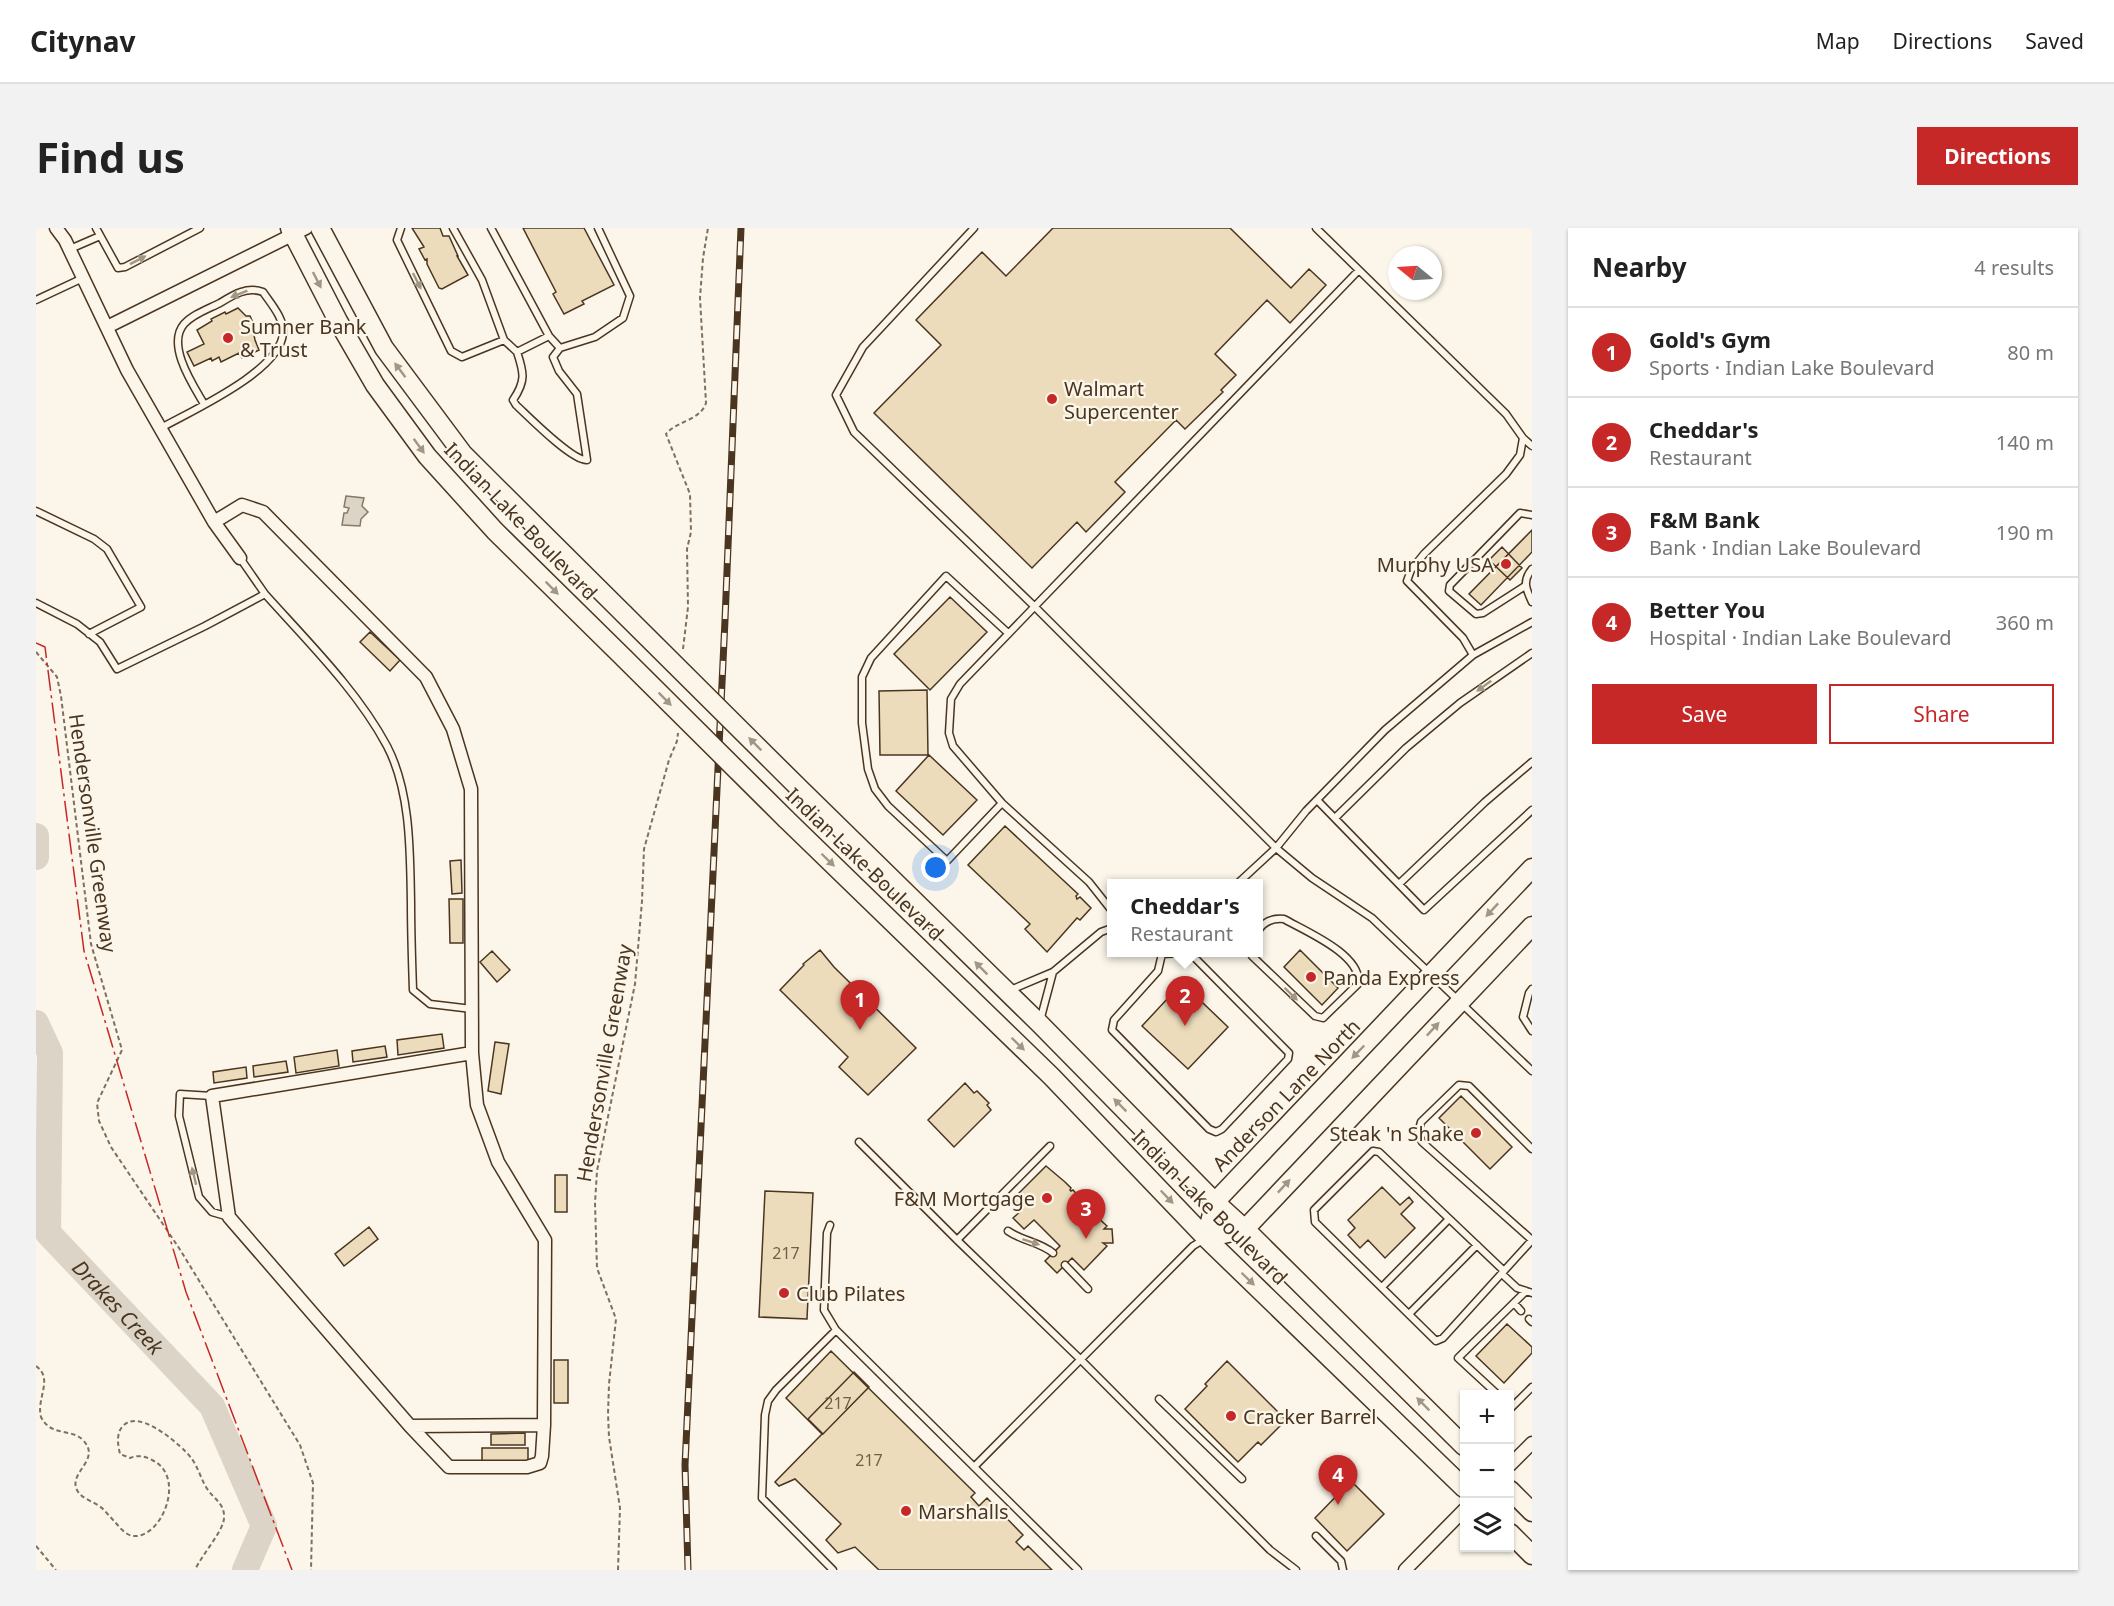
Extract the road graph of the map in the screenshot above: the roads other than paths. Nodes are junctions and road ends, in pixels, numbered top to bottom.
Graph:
1 (56, 228) edge
2 (96, 228) edge
3 (200, 228) edge
4 (320, 228) edge
5 (401, 228) edge
6 (453, 228) edge
7 (491, 228) edge
8 (598, 228) edge
9 (974, 228) edge
10 (1316, 228) edge
11 (296, 230) edge
12 (99, 236) junction
13 (69, 250) junction
14 (1358, 271) junction
15 (83, 278) junction
16 (36, 300) edge
17 (107, 327) junction
18 (549, 336) junction
19 (504, 340) junction
20 (560, 348) junction
21 (517, 352) junction
22 (204, 404) junction
23 (160, 429) junction
24 (1523, 438) junction
25 (1532, 446) edge
26 (36, 512) edge
27 (1532, 515) edge
28 (214, 522) junction
29 (240, 558) joint
30 (1532, 569) edge
31 (1525, 586) junction
32 (265, 594) junction
33 (1532, 602) edge
34 (36, 603) edge
35 (1034, 606) junction
36 (1532, 622) edge
37 (1008, 633) junction
38 (89, 634) junction
39 (1532, 653) edge
40 (1473, 656) junction
41 (1532, 762) edge
42 (1317, 800) junction
43 (1002, 803) junction
44 (1532, 810) edge
45 (1335, 818) junction
46 (1276, 848) junction
47 (1532, 868) edge
48 (1242, 879) edge
49 (1399, 884) junction
50 (1107, 905) edge
51 (1263, 924) edge
52 (1532, 926) edge
53 (1107, 930) edge
54 (1160, 957) edge
55 (1194, 957) edge
56 (1253, 957) edge
57 (1053, 972) junction
58 (1431, 975) junction
59 (1532, 989) edge
60 (1005, 992) junction
61 (1459, 1001) junction
62 (472, 1009) junction
63 (1040, 1024) junction
64 (1532, 1031) edge
65 (472, 1053) junction
66 (1532, 1071) edge
67 (212, 1096) junction
68 (859, 1142) dead end
69 (1050, 1146) dead end
70 (1532, 1149) edge
71 (1215, 1202) junction
72 (229, 1217) junction
73 (1449, 1219) junction
74 (830, 1225) dead end
75 (1245, 1229) junction
76 (1008, 1231) dead end
77 (1206, 1238) junction
78 (957, 1240) junction
79 (1532, 1240) edge
80 (1477, 1245) junction
81 (1053, 1253) dead end
82 (1065, 1265) dead end
83 (1503, 1272) junction
84 (1382, 1287) junction
85 (1088, 1289) dead end
86 (1529, 1292) edge
87 (1514, 1303) junction
88 (1521, 1311) dead end
89 (1409, 1314) junction
90 (836, 1330) junction
91 (1080, 1359) junction
92 (1532, 1387) edge
93 (1492, 1390) edge
94 (1159, 1399) dead end
95 (1514, 1405) edge
96 (544, 1425) junction
97 (410, 1426) junction
98 (1532, 1443) edge
99 (1462, 1444) edge
100 (1514, 1460) edge
101 (974, 1467) junction
102 (1242, 1479) dead end
103 (1460, 1484) edge
104 (1514, 1495) edge
105 (1532, 1512) edge
106 (1460, 1514) edge
107 (1316, 1536) dead end
108 (1514, 1538) edge
109 (1532, 1555) edge
110 (833, 1570) edge
111 (1078, 1570) edge
112 (1296, 1570) edge
113 (1343, 1570) edge
114 (1405, 1570) edge

1 - 13 street
2 - 12 lane
12 -> 3 lane
60 -> 4 main road, Indian Lake Boulevard, bridge
5 -> 19 lane
6 - 19 lane
7 - 18 lane
8 - 20 lane
9 - 35 lane
10 - 14 lane
11 - 17 street
11 -> 77 main road, Indian Lake Boulevard, bridge
12 - 13 lane
13 - 15 street
14 - 24 lane
14 - 35 lane
15 - 16 lane
15 - 17 street
17 - 23 street
18 - 20 lane
18 - 21 lane
19 - 21 lane
20 - 21 lane
22 -> 22 lane
22 - 23 lane
23 - 28 street
24 - 25 lane
24 - 40 lane
26 - 38 lane
27 - 31 lane
28 - 29 street
28 - 62 street
29 - 32 lane
30 - 31 lane
31 - 33 lane
32 - 38 lane
32 - 62 lane
34 - 38 lane
35 - 37 lane
35 - 46 lane
36 - 40 lane
37 - 43 lane
37 - 43 lane
39 -> 45 lane
40 - 42 lane
41 - 49 lane
42 - 45 lane
42 - 46 lane
43 - 50 lane
44 - 49 lane
45 - 49 lane
46 - 48 lane
46 - 58 lane
47 -> 58 main road, Anderson Lane North
56 -> 51 lane
52 - 61 main road
53 - 57 lane
54 - 55 lane
57 - 60 lane
57 - 63 lane
58 - 61 lane
58 -> 71 main road, Anderson Lane North
59 - 64 lane
60 - 63 main road, Indian Lake Boulevard
61 - 66 lane
75 -> 61 main road
62 - 65 street
71 -> 63 main road, Indian Lake Boulevard
65 - 67 street
65 - 96 street
67 - 72 street
72 -> 67 lane
68 - 78 lane
69 - 78 lane
70 - 79 lane
71 - 75 main road, Indian Lake Boulevard
71 - 77 main road, Anderson Lane North
72 - 97 street
73 - 80 lane
73 - 84 lane
73 - 84 lane
74 - 90 lane
75 - 77 main road
99 -> 75 main road, Indian Lake Boulevard
76 -> 81 lane
77 - 91 lane
77 -> 103 main road, Indian Lake Boulevard
78 - 91 lane
79 - 83 lane
80 - 83 lane
80 - 89 lane
82 - 85 lane
83 - 86 lane
83 - 89 lane
84 - 89 lane
86 - 87 lane
87 - 88 lane
87 - 93 lane
90 - 101 lane
90 - 110 lane
91 - 101 lane
91 - 112 lane
92 - 95 lane
94 - 102 lane
96 - 97 street
96 - 97 street
98 - 100 street
101 - 111 lane
104 - 105 main road
106 - 114 street
107 - 113 lane
108 - 109 main road

